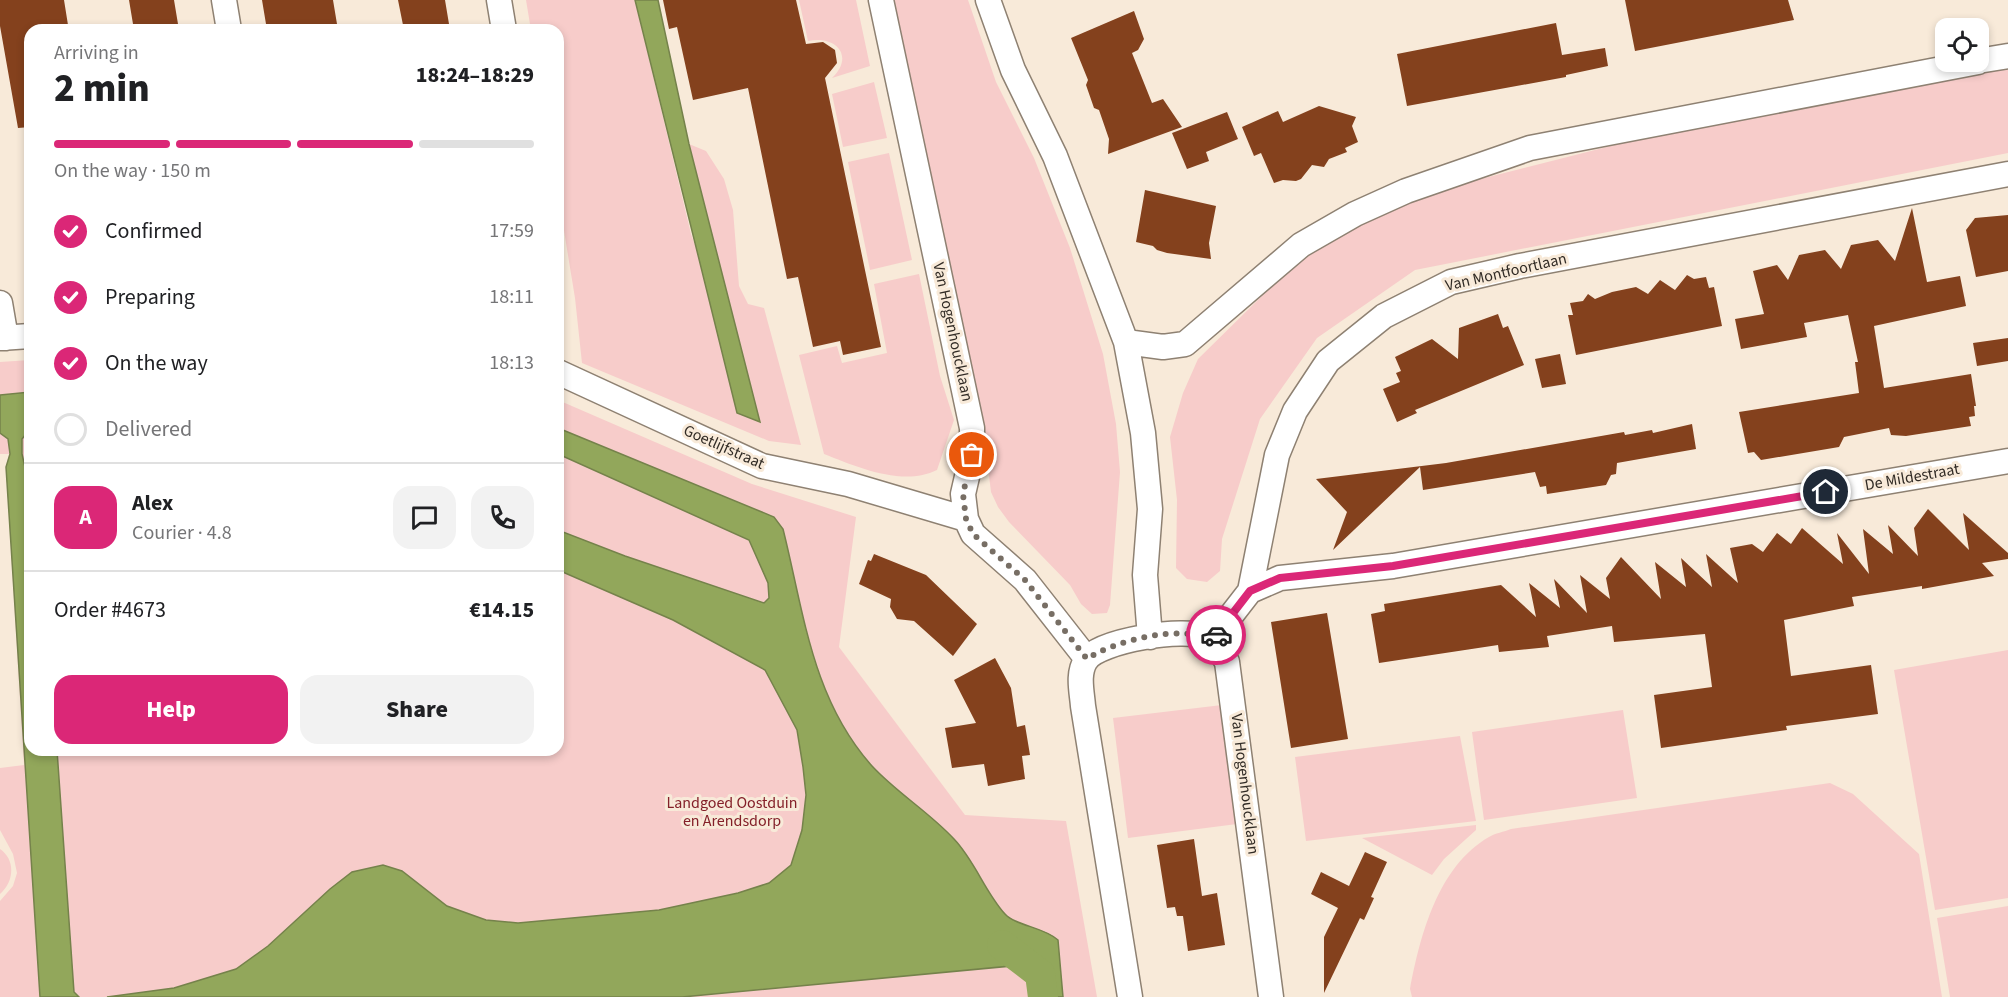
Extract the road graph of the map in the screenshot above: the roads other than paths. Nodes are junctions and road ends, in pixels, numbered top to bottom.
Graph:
1 (224, 0) edge
2 (499, 0) edge
3 (881, 0) edge
4 (988, 0) edge
5 (228, 24) edge
6 (503, 24) edge
7 (2008, 56) edge
8 (1989, 59) edge
9 (1935, 69) edge
10 (2008, 174) edge
11 (0, 303) edge
12 (24, 336) edge
13 (3, 338) edge
14 (1126, 342) junction
15 (564, 375) edge
16 (2008, 461) edge
17 (966, 519) junction
18 (1250, 591) junction
19 (1150, 637) junction
20 (1212, 640) junction
21 (1087, 659) junction
22 (1131, 997) edge
23 (1271, 997) edge

1 - 5 street
2 - 6 street
3 - 17 street, Van Hogenhoucklaan
4 - 14 street
7 - 8 street
9 - 14 street
10 - 18 street, Van Montfoortlaan
11 - 13 street
12 - 13 street
14 - 19 street
15 - 17 street, Goetlijfstraat
16 - 18 street, De Mildestraat
17 - 21 street
18 - 20 street, Van Montfoortlaan
19 - 20 street
19 - 21 street
20 - 23 street, Van Hogenhoucklaan
21 - 22 street

